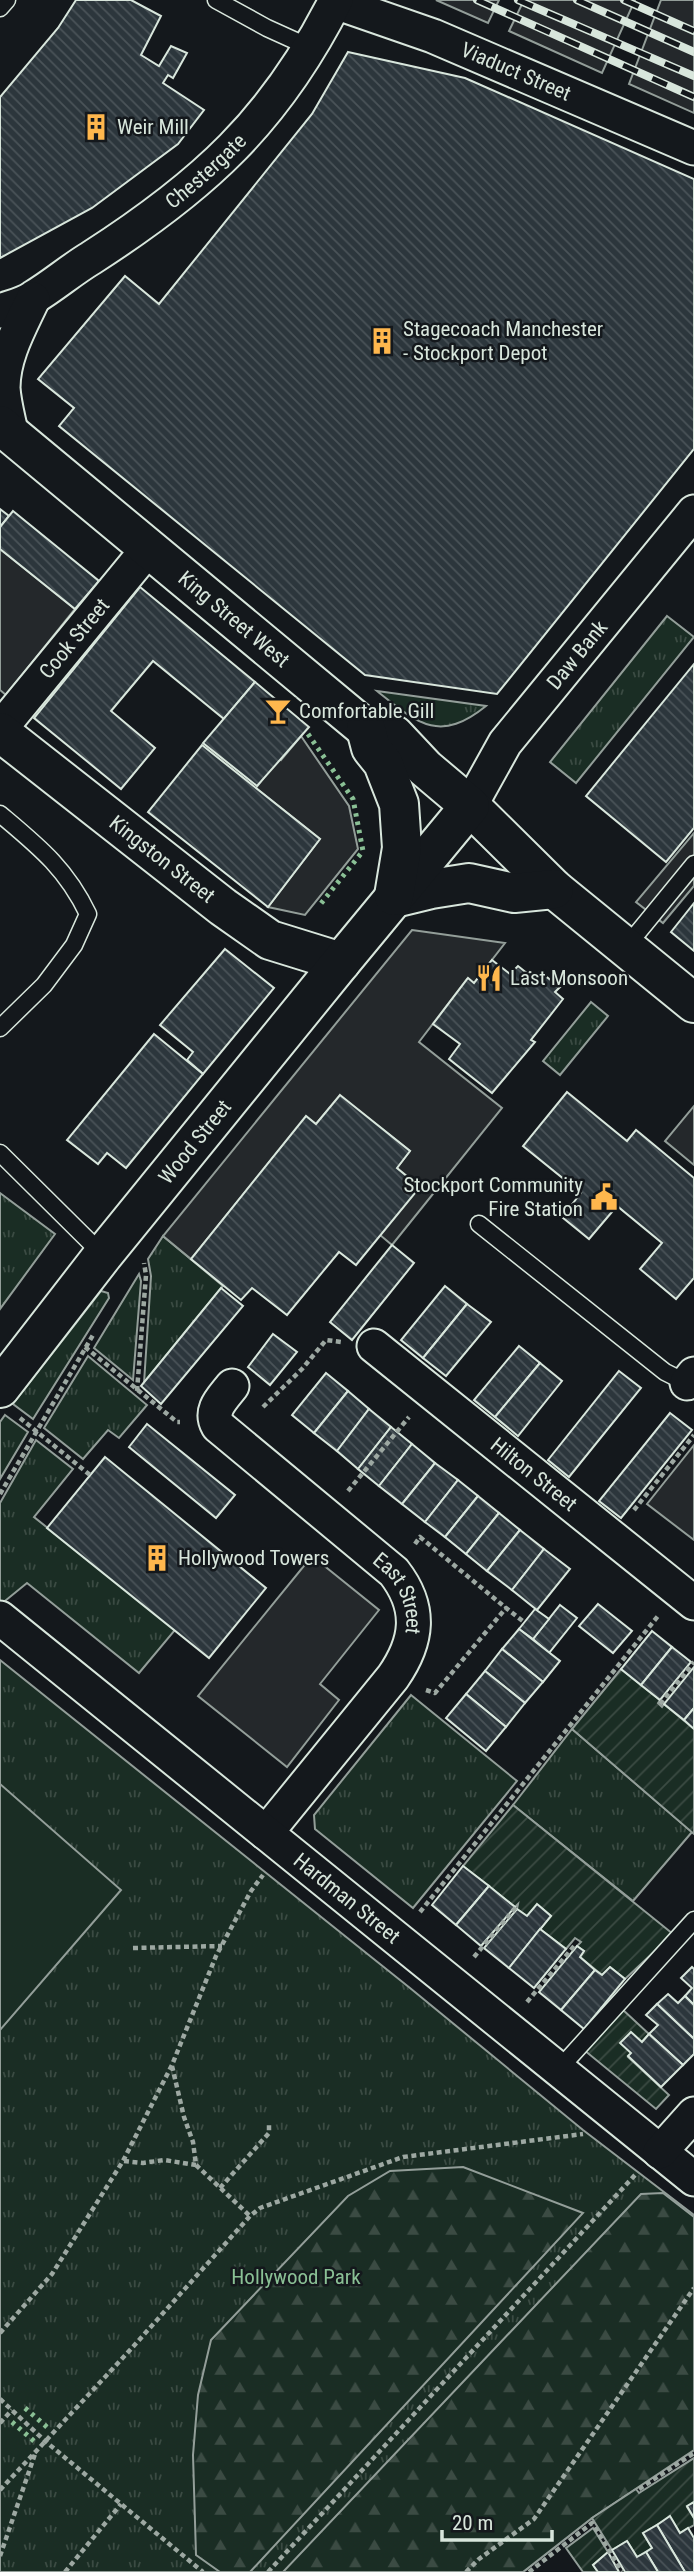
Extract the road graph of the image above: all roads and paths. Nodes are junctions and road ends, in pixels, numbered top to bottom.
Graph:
1 (7, 0) edge
2 (216, 0) edge
3 (335, 1) edge
4 (0, 8) edge
5 (309, 47) junction
6 (694, 148) edge
7 (33, 299) junction
8 (0, 311) edge
9 (4, 431) edge
10 (694, 512) edge
11 (148, 549) junction
12 (366, 729) junction
13 (0, 730) edge
14 (470, 806) junction
15 (0, 814) edge
16 (694, 864) edge
17 (554, 889) junction
18 (394, 898) junction
19 (626, 947) junction
20 (341, 962) junction
21 (694, 1003) edge
22 (0, 1028) edge
23 (0, 1153) edge
24 (479, 1224) dead end
25 (110, 1248) junction
26 (99, 1325) dead end
27 (374, 1346) joint
28 (85, 1347) junction
29 (690, 1378) edge
30 (232, 1386) dead end
31 (137, 1391) junction
32 (430, 1391) junction
33 (9, 1402) edge
34 (225, 1429) junction
35 (36, 1431) junction
36 (694, 1435) edge
37 (90, 1475) dead end
38 (0, 1494) edge
39 (328, 1516) junction
40 (612, 1538) junction
41 (420, 1551) dead end
42 (686, 1597) edge
43 (506, 1608) junction
44 (0, 1618) edge
45 (524, 1622) dead end
46 (694, 1662) edge
47 (393, 1677) junction
48 (660, 1704) dead end
49 (274, 1840) junction
50 (516, 1907) dead end
51 (694, 1920) edge
52 (398, 1940) junction
53 (575, 1945) dead end
54 (222, 1946) junction
55 (133, 1948) dead end
56 (452, 1983) junction
57 (507, 2028) junction
58 (172, 2065) junction
59 (559, 2069) junction
60 (694, 2114) edge
61 (615, 2116) junction
62 (269, 2122) dead end
63 (660, 2152) junction
64 (123, 2161) junction
65 (196, 2165) junction
66 (694, 2179) edge
67 (220, 2188) junction
68 (250, 2216) junction
69 (694, 2288) edge
70 (0, 2333) edge
71 (0, 2399) edge
72 (12, 2410) junction
73 (0, 2423) edge
74 (45, 2441) junction
75 (37, 2450) junction
76 (694, 2454) edge
77 (0, 2490) edge
78 (639, 2490) dead end
79 (121, 2504) junction
80 (0, 2556) edge
81 (65, 2572) edge
82 (203, 2572) edge
83 (268, 2572) edge
84 (466, 2572) edge
85 (528, 2572) edge
86 (622, 2572) edge

1 - 4 lane
2 - 5 lane
3 - 5 street, Chestergate
3 - 6 street, Viaduct Street
5 - 7 street, Chestergate
7 - 8 street, Chestergate
7 - 9 street, Chestergate
9 - 11 main road, King Street West
10 - 14 street, Daw Bank
11 - 12 main road, King Street West
11 - 13 street, Cook Street
12 - 14 main road, King Street West
12 - 18 main road
13 - 20 main road, Kingston Street
14 - 17 main road, King Street West
14 - 18 main road
15 - 22 lane
16 - 19 lane
17 - 18 main road
17 - 19 main road, King Street West
18 - 20 main road, Wood Street
19 - 21 main road, King Street West
20 - 25 main road, Wood Street
23 - 25 lane
24 - 29 lane
25 - 31 path
25 - 33 main road, Wood Street
26 - 28 path
27 - 32 street, Hilton Street
27 - 34 path
28 - 31 path
28 - 35 path
30 - 34 street
31 - 34 path
32 - 39 path
32 - 40 street, Hilton Street
33 - 35 path
34 - 39 street, East Street
35 - 37 path
35 - 38 path
36 - 40 path
39 - 47 street, East Street
40 - 42 street, Hilton Street
41 - 43 path
42 - 52 path
43 - 45 path
43 - 47 path
44 - 49 street, Hardman Street
46 - 48 path
47 - 49 street, East Street
49 - 52 street, Hardman Street
49 - 54 path
50 - 56 path
51 - 59 lane
52 - 56 street, Hardman Street
53 - 57 path
54 - 55 path
54 - 58 path
56 - 57 street, Hardman Street
57 - 59 street, Hardman Street
58 - 64 path
58 - 65 path
59 - 61 street, Hardman Street
60 - 63 street
61 - 63 street, Hardman Street
61 - 68 path
62 - 67 path
63 - 66 street, Hardman Street
63 - 83 path
64 - 65 path
64 - 70 path
65 - 67 path
67 - 68 path
68 - 74 path
69 - 84 path
71 - 72 path
72 - 73 path
72 - 74 path
74 - 75 path
74 - 79 path
75 - 77 path
75 - 80 path
76 - 78 path
79 - 81 path
79 - 82 path
85 - 86 path

